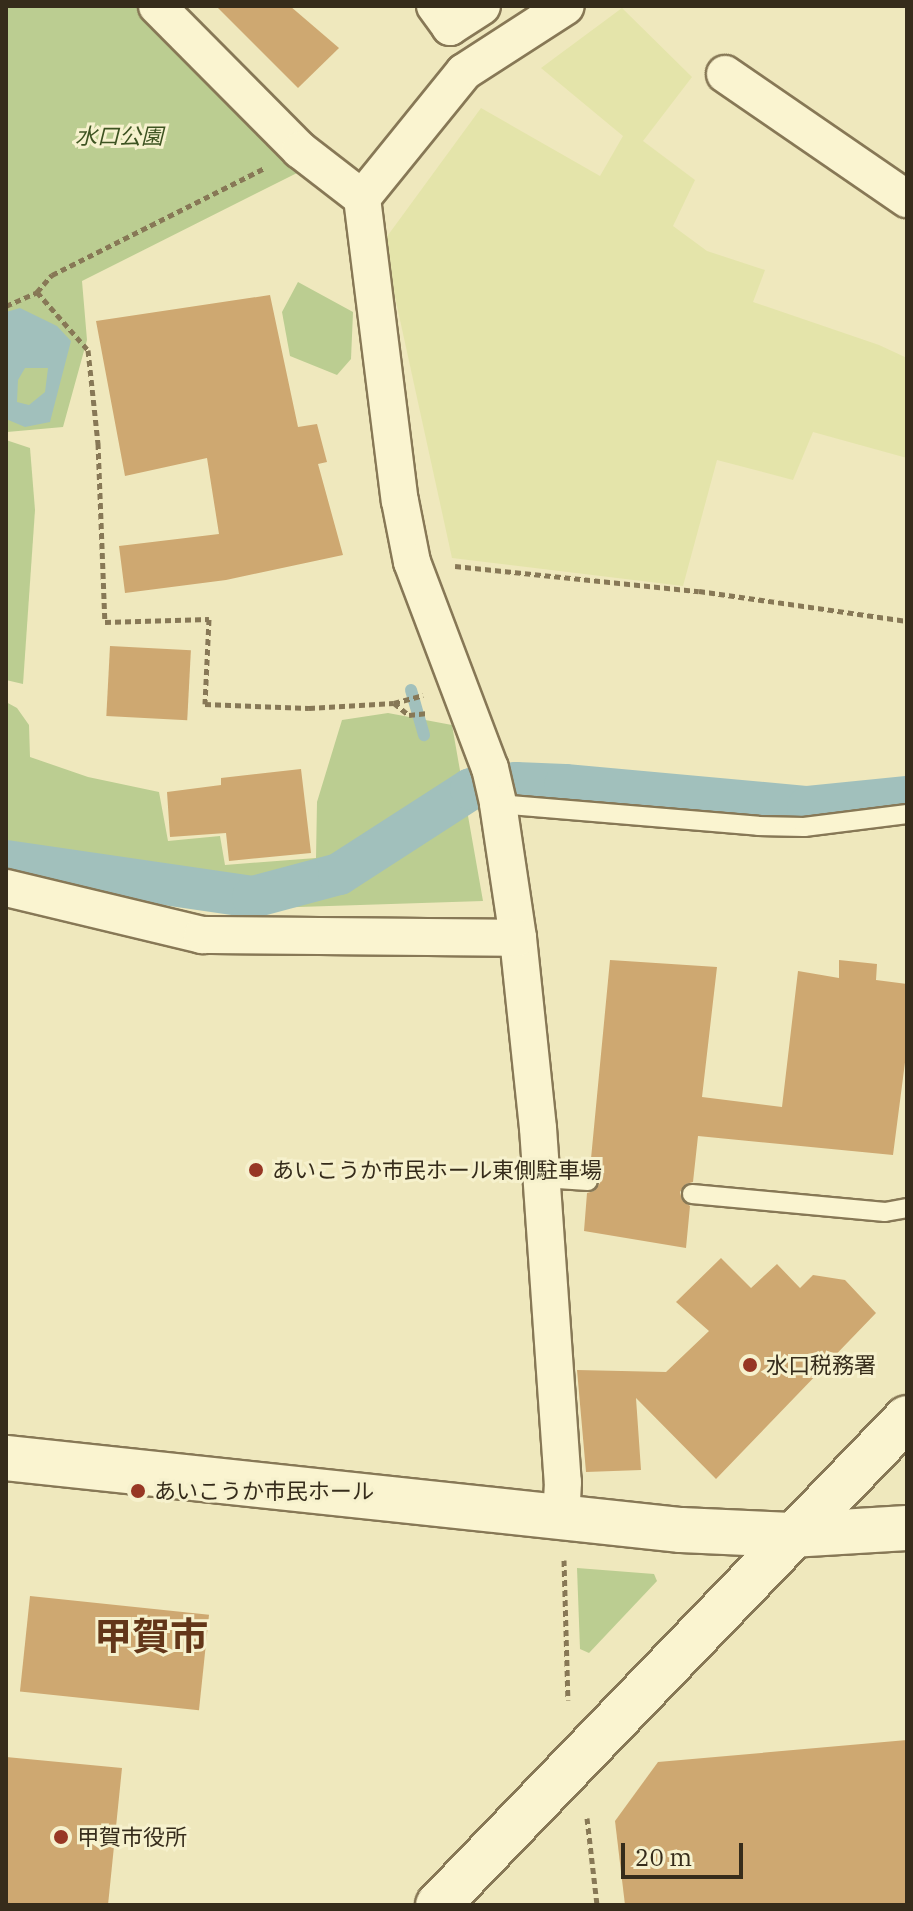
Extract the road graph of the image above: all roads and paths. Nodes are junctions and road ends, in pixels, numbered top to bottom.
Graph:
1 (157, 6) edge
2 (435, 6) edge
3 (482, 6) edge
4 (566, 6) edge
5 (725, 74) dead end
6 (300, 150) junction
7 (362, 198) junction
8 (907, 199) edge
9 (37, 292) junction
10 (6, 306) edge
11 (412, 562) junction
12 (907, 621) edge
13 (405, 697) dead end
14 (394, 703) junction
15 (409, 715) dead end
16 (495, 788) junction
17 (907, 814) edge
18 (6, 888) edge
19 (518, 938) junction
20 (542, 1178) junction
21 (588, 1181) dead end
22 (692, 1194) dead end
23 (907, 1208) edge
24 (907, 1418) edge
25 (6, 1458) edge
26 (907, 1528) edge
27 (562, 1532) junction
28 (791, 1535) junction
29 (568, 1700) dead end
30 (587, 1818) dead end
31 (438, 1905) edge
32 (597, 1905) edge

1 - 6 street
2 - 3 street
4 - 7 street
5 - 8 street
6 - 7 street
6 - 9 path
7 - 11 street
9 - 10 path
9 - 14 path
11 - 12 path
11 - 16 street
13 - 14 path
14 - 15 path
16 - 17 lane
16 - 19 street
18 - 19 street
19 - 20 street
20 - 21 lane
20 - 27 street
22 - 23 lane
24 - 28 street
25 - 27 street
26 - 28 street
27 - 28 street
27 - 29 path
28 - 31 street
30 - 32 path

